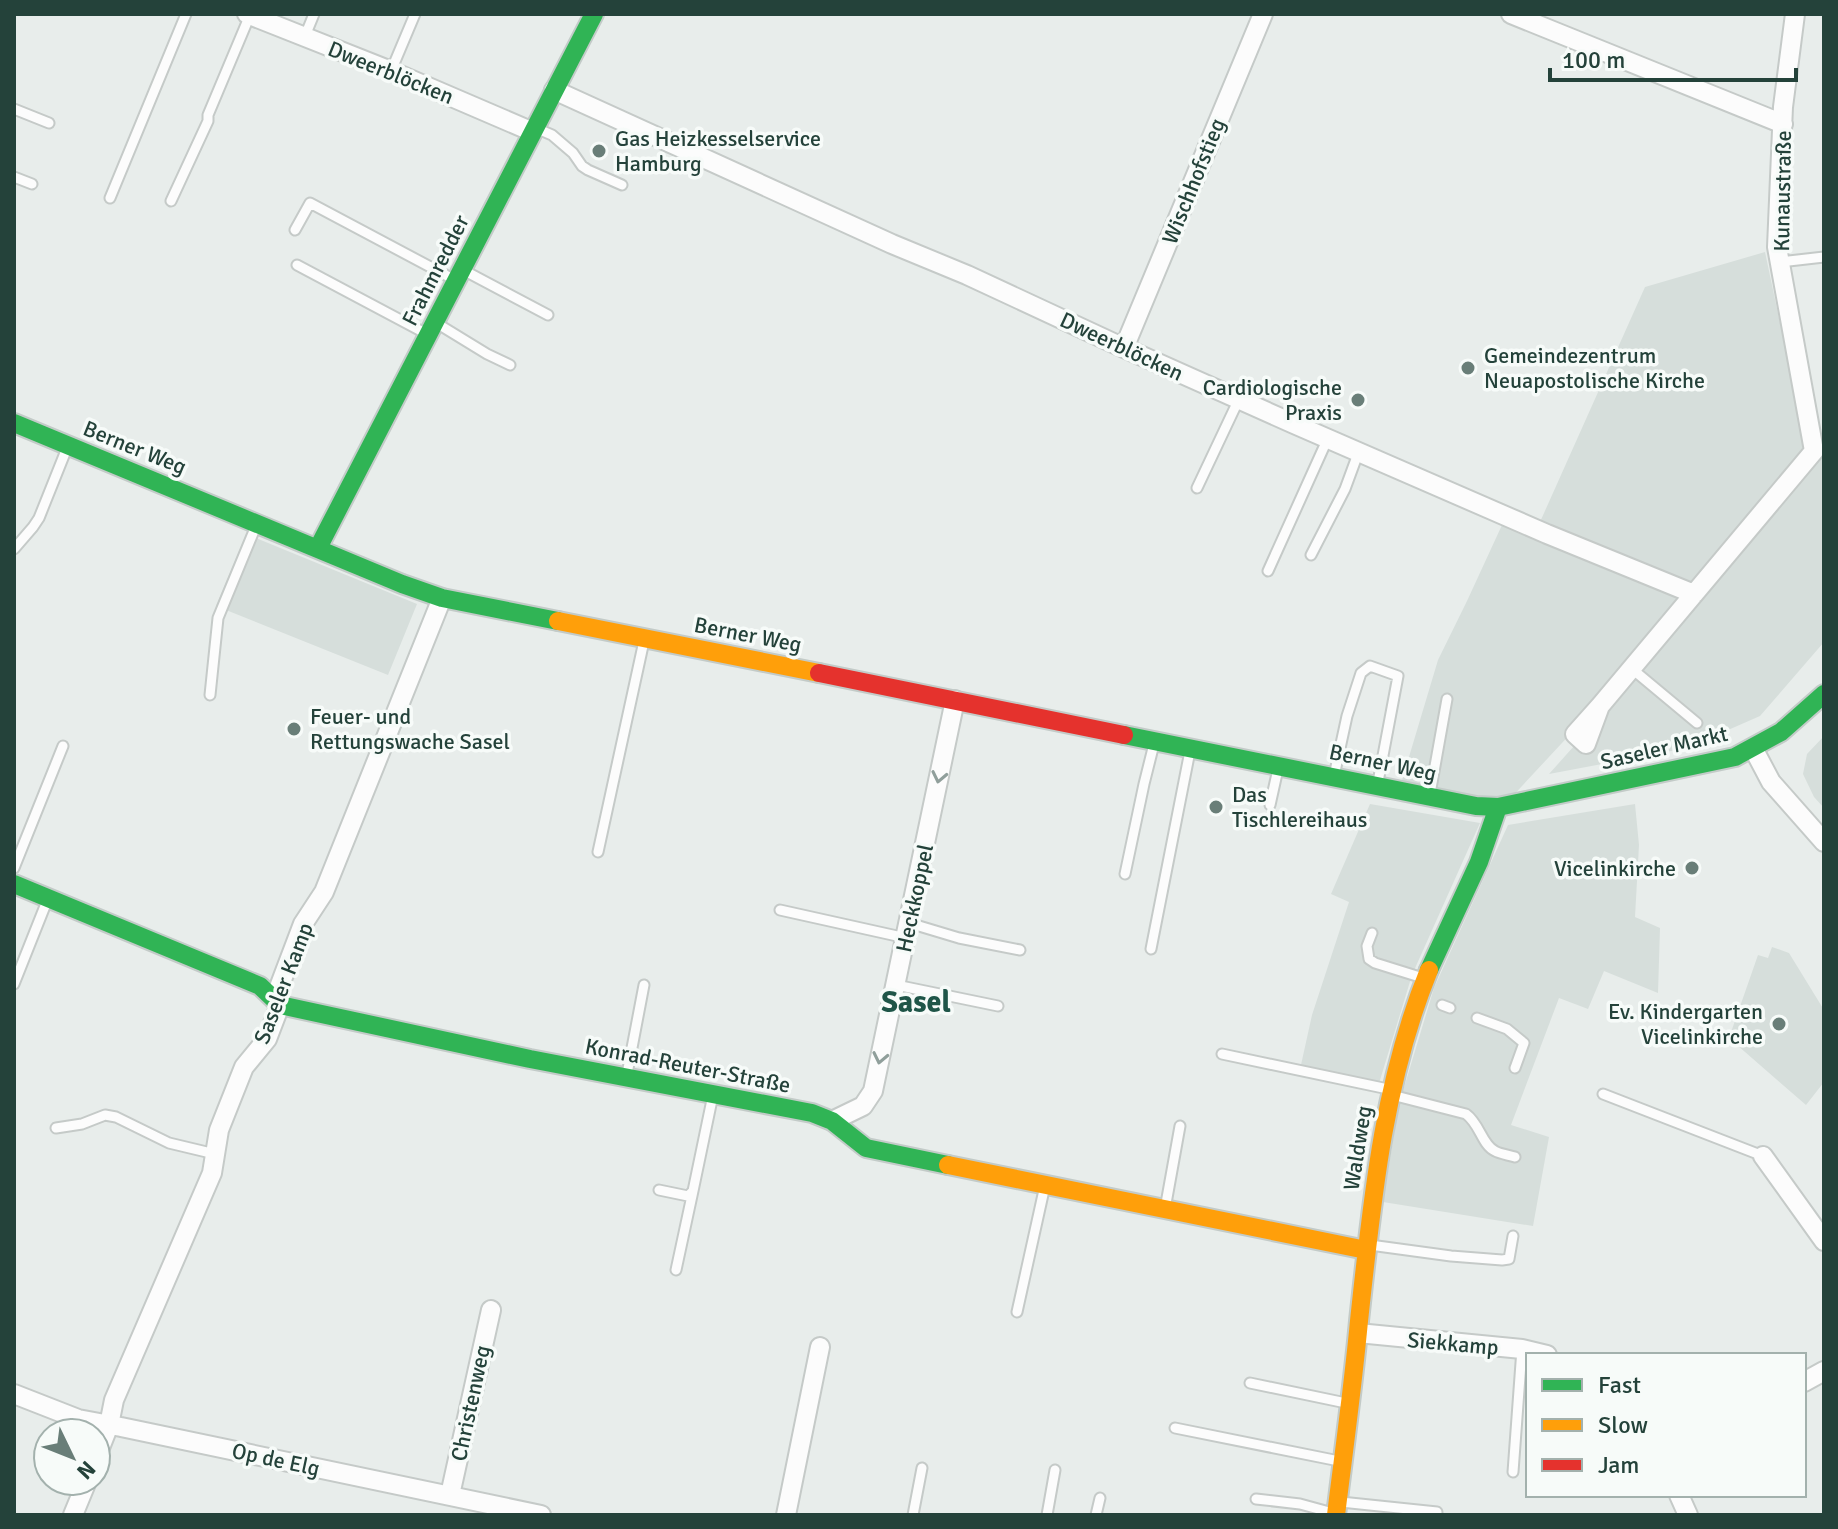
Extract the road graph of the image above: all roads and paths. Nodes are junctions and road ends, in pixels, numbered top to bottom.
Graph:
1 (186, 14) edge
2 (249, 14) edge
3 (314, 14) edge
4 (415, 14) edge
5 (594, 14) edge
6 (1263, 14) edge
7 (1511, 14) edge
8 (1795, 14) edge
9 (1548, 21) edge
10 (305, 36) junction
11 (391, 71) junction
12 (554, 90) junction
13 (14, 109) edge
14 (49, 123) dead end
15 (1783, 124) junction
16 (534, 130) junction
17 (14, 177) edge
18 (32, 184) dead end
19 (622, 185) dead end
20 (110, 198) dead end
21 (171, 201) dead end
22 (295, 230) dead end
23 (1824, 257) edge
24 (1780, 262) junction
25 (297, 265) dead end
26 (459, 275) junction
27 (548, 315) dead end
28 (432, 328) junction
29 (1124, 348) junction
30 (510, 365) dead end
31 (1239, 399) junction
32 (14, 423) edge
33 (1328, 438) junction
34 (68, 445) junction
35 (1819, 450) edge
36 (1359, 451) junction
37 (1197, 488) dead end
38 (257, 523) junction
39 (318, 548) junction
40 (14, 549) edge
41 (1311, 555) dead end
42 (1268, 571) dead end
43 (1694, 594) junction
44 (442, 598) junction
45 (645, 637) junction
46 (1631, 668) junction
47 (1824, 694) edge
48 (210, 695) dead end
49 (1447, 699) dead end
50 (955, 700) junction
51 (1600, 706) dead end
52 (1697, 723) dead end
53 (1155, 740) junction
54 (63, 746) dead end
55 (1191, 748) junction
56 (1753, 748) junction
57 (1279, 766) junction
58 (1334, 777) junction
59 (1377, 786) junction
60 (1429, 796) junction
61 (1270, 805) dead end
62 (1498, 807) junction
63 (1824, 842) edge
64 (598, 852) dead end
65 (14, 868) edge
66 (1125, 874) dead end
67 (14, 884) edge
68 (48, 898) junction
69 (780, 910) dead end
70 (907, 930) junction
71 (1372, 933) dead end
72 (1151, 949) dead end
73 (1020, 950) dead end
74 (1426, 979) junction
75 (14, 984) edge
76 (644, 985) dead end
77 (896, 985) junction
78 (280, 1005) junction
79 (998, 1006) dead end
80 (1477, 1018) dead end
81 (1222, 1054) dead end
82 (1515, 1068) dead end
83 (626, 1078) junction
84 (1390, 1092) junction
85 (1603, 1094) dead end
86 (713, 1095) junction
87 (832, 1121) junction
88 (1180, 1126) dead end
89 (56, 1128) dead end
90 (215, 1154) junction
91 (1763, 1156) joint
92 (1515, 1157) dead end
93 (1044, 1186) junction
94 (659, 1190) dead end
95 (693, 1191) junction
96 (1164, 1211) junction
97 (1513, 1236) dead end
98 (1824, 1241) edge
99 (1366, 1248) junction
100 (676, 1270) dead end
101 (491, 1310) dead end
102 (1017, 1312) dead end
103 (1358, 1333) junction
104 (820, 1347) dead end
105 (1515, 1348) junction
106 (1538, 1353) edge
107 (1824, 1371) edge
108 (1806, 1381) edge
109 (1250, 1383) dead end
110 (14, 1394) edge
111 (1350, 1403) junction
112 (73, 1417) edge
113 (111, 1417) edge
114 (112, 1426) edge
115 (1175, 1428) dead end
116 (1342, 1462) junction
117 (922, 1468) dead end
118 (1055, 1470) dead end
119 (1513, 1472) dead end
120 (450, 1495) junction
121 (1100, 1498) dead end
122 (1256, 1499) dead end
123 (1337, 1510) edge
124 (1437, 1512) dead end
125 (541, 1515) edge
126 (786, 1515) edge
127 (913, 1515) edge
128 (1047, 1515) edge
129 (1096, 1515) edge

1 - 20 lane
2 - 10 street, Dweerblöcken
2 - 21 lane
3 - 10 lane
4 - 11 lane
5 - 12 street, Frahmredder
6 - 29 street, Wischhofstieg
7 - 9 street
8 - 15 street, Kunaustraße
9 - 15 street
10 - 11 street, Dweerblöcken
11 - 16 street, Dweerblöcken
12 - 16 street, Frahmredder
12 - 29 street, Dweerblöcken
13 - 14 lane
15 - 24 street, Kunaustraße
16 - 19 lane
16 - 26 street, Frahmredder
17 - 18 lane
22 - 26 lane
23 - 24 lane
24 - 35 street, Kunaustraße
25 - 28 lane
26 - 27 lane
26 - 28 street, Frahmredder
28 - 30 lane
28 - 39 street, Frahmredder
29 - 31 street, Dweerblöcken
31 - 33 street, Dweerblöcken
31 - 37 lane
32 - 34 street, Berner Weg
33 - 36 street, Dweerblöcken
33 - 42 lane
34 - 38 street, Berner Weg
34 - 40 lane
35 - 43 street
36 - 41 lane
36 - 43 street, Dweerblöcken
38 - 39 street, Berner Weg
38 - 48 lane
39 - 44 street, Berner Weg
43 - 46 street
44 - 45 street, Berner Weg
44 - 78 street, Saseler Kamp
45 - 50 street, Berner Weg
45 - 64 lane
46 - 51 street
46 - 52 lane
47 - 56 street, Saseler Markt
49 - 60 lane
50 - 53 street, Berner Weg
50 -> 70 street, Heckkoppel
53 - 55 street, Berner Weg
53 - 66 lane
54 - 65 lane
55 - 57 street, Berner Weg
55 - 72 lane
56 - 62 street, Saseler Markt
56 - 63 street
57 - 58 street, Berner Weg
57 - 61 lane
58 - 59 street, Berner Weg
58 - 59 lane
59 - 60 street, Berner Weg
60 - 62 street, Berner Weg
62 - 74 street, Waldweg
67 - 68 street, Konrad-Reuter-Straße
68 - 75 lane
68 - 78 street, Konrad-Reuter-Straße
69 - 70 lane
70 - 73 lane
70 - 77 street, Heckkoppel
71 - 74 lane
74 - 84 street, Waldweg
76 - 83 lane
77 - 79 lane
77 -> 87 street, Heckkoppel
78 - 83 street, Konrad-Reuter-Straße
78 - 90 street, Saseler Kamp
80 - 82 lane
81 - 84 lane
83 - 86 street, Konrad-Reuter-Straße
84 - 92 lane
84 - 99 street, Waldweg
85 - 91 lane
86 - 87 street, Konrad-Reuter-Straße
86 - 95 lane
87 - 93 street, Konrad-Reuter-Straße
88 - 96 lane
89 - 90 lane
90 - 113 street, Saseler Kamp
91 - 98 street
93 - 96 street, Konrad-Reuter-Straße
93 - 102 lane
94 - 95 lane
95 - 100 lane
96 - 99 street, Konrad-Reuter-Straße
97 - 99 lane
99 - 103 street, Waldweg
101 - 120 street, Christenweg
103 - 105 street, Siekkamp
103 - 111 street, Waldweg
104 - 126 street
105 - 106 street, Siekkamp
105 - 119 lane
107 - 108 street
109 - 111 lane
110 - 112 street, Op de Elg
111 - 116 street, Waldweg
114 - 120 street, Op de Elg
115 - 116 lane
116 - 123 street, Waldweg
117 - 127 lane
118 - 128 lane
120 - 125 street, Op de Elg
121 - 129 lane
122 - 123 lane
123 - 124 lane

